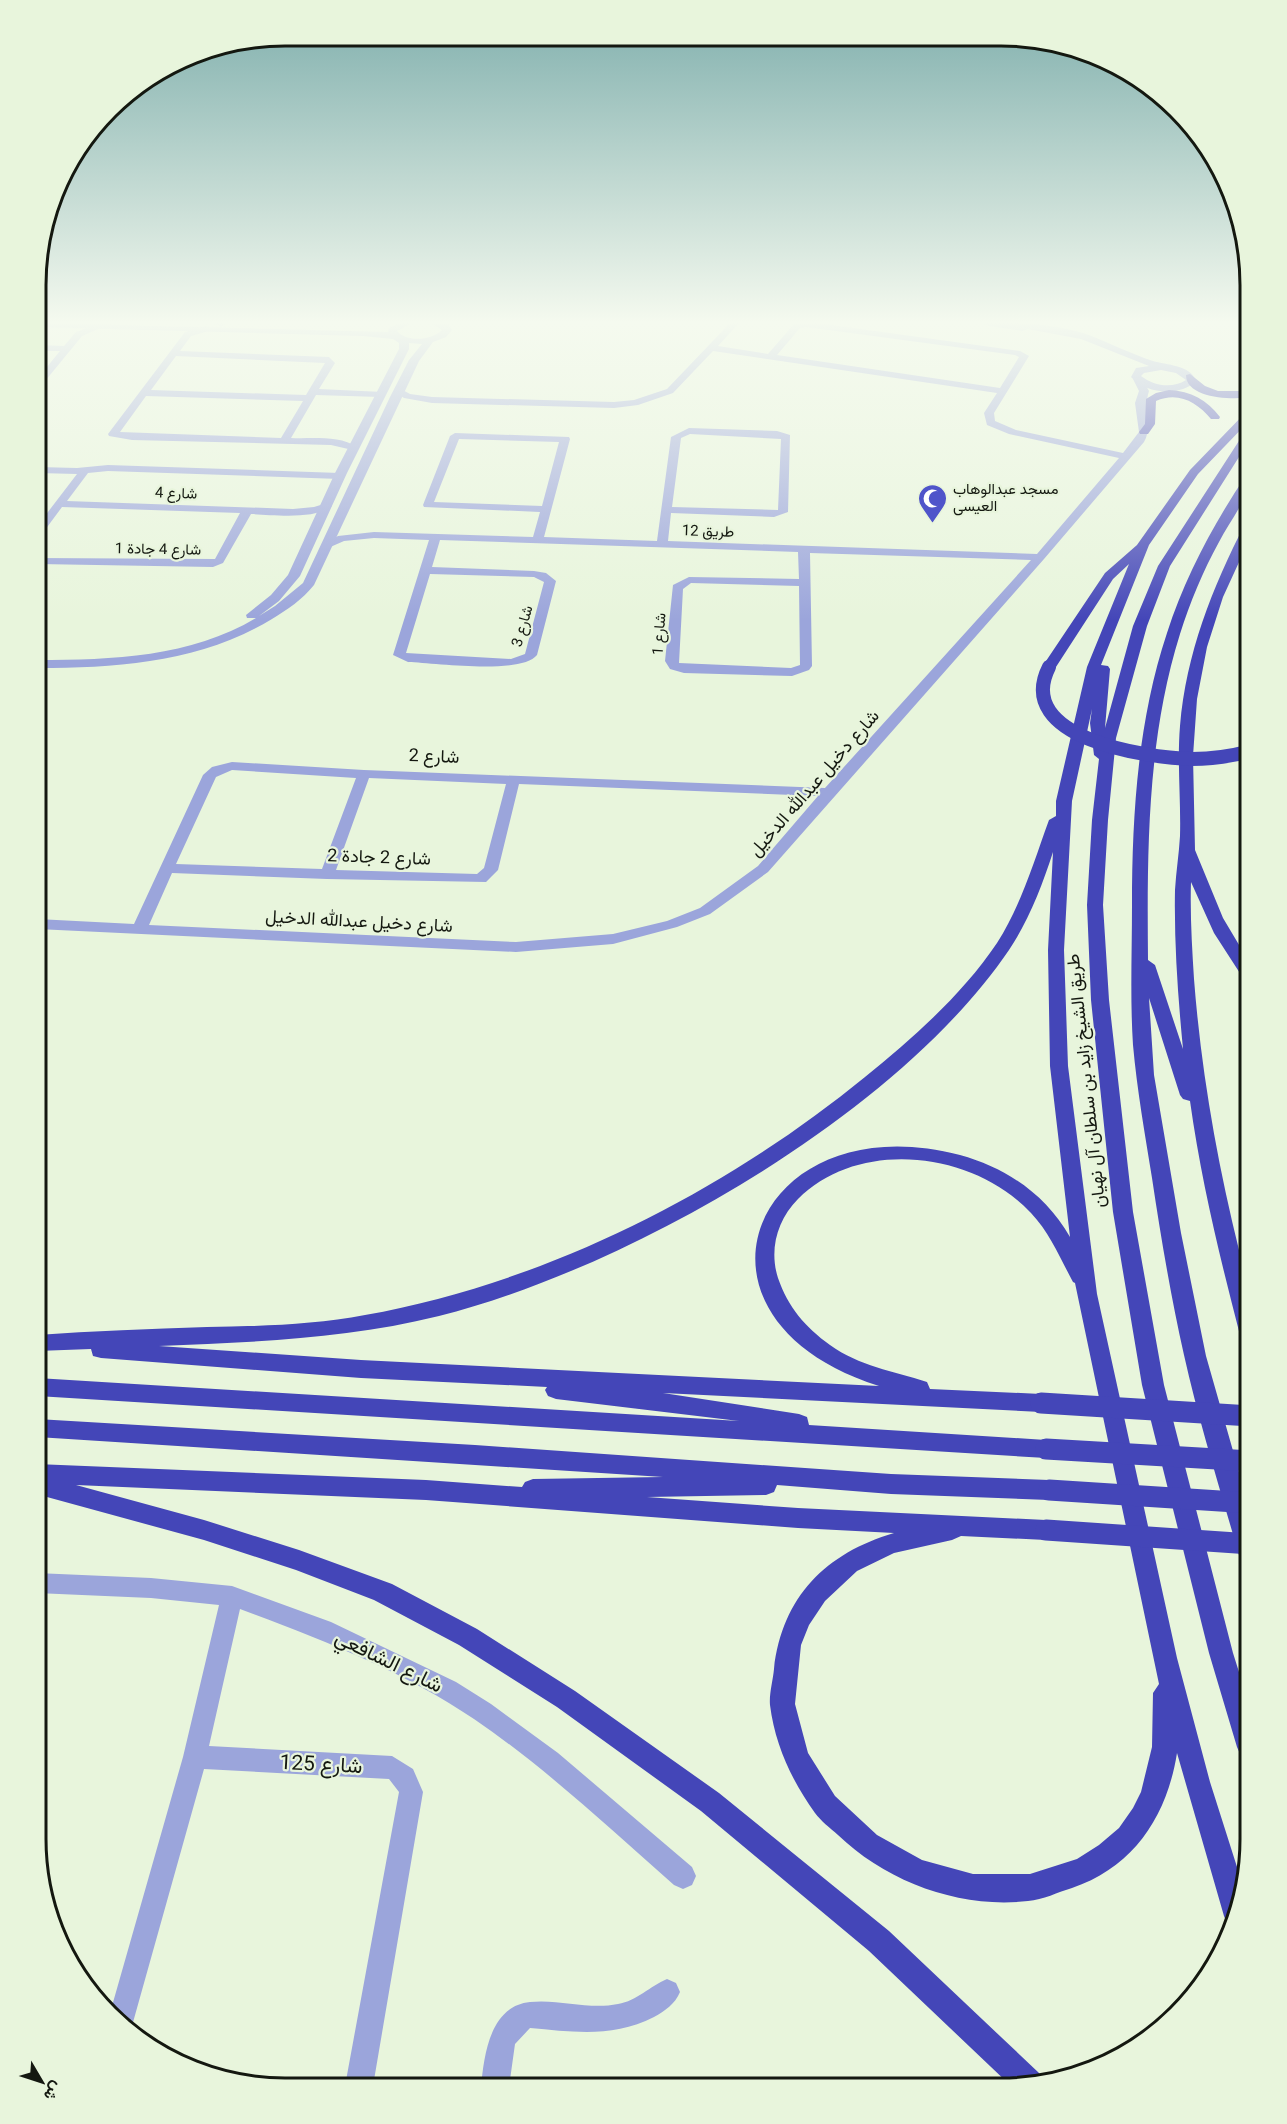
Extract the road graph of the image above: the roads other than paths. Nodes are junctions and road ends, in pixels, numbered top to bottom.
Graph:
1 (121, 422) edge
2 (295, 422) edge
3 (366, 422) edge
4 (384, 422) edge
5 (990, 422) edge
6 (1143, 422) edge
7 (1150, 422) edge
8 (1214, 422) edge
9 (1240, 424) edge
10 (1144, 432) junction
11 (284, 441) junction
12 (356, 443) junction
13 (1240, 447) edge
14 (1126, 457) junction
15 (1207, 457) junction
16 (46, 470) edge
17 (85, 470) junction
18 (338, 480) junction
19 (355, 484) junction
20 (1240, 493) edge
21 (59, 504) junction
22 (327, 506) junction
23 (546, 509) junction
24 (667, 510) junction
25 (248, 511) junction
26 (293, 512) junction
27 (46, 521) edge
28 (320, 521) junction
29 (338, 524) junction
30 (374, 535) junction
31 (436, 537) junction
32 (538, 539) junction
33 (1143, 544) junction
34 (328, 545) junction
35 (662, 545) junction
36 (1240, 546) edge
37 (804, 549) junction
38 (1040, 557) junction
39 (46, 561) edge
40 (316, 570) junction
41 (426, 570) junction
42 (297, 571) junction
43 (290, 582) junction
44 (805, 583) junction
45 (308, 585) junction
46 (1105, 643) junction
47 (46, 653) edge
48 (46, 664) edge
49 (1240, 753) edge
50 (364, 774) junction
51 (1104, 775) junction
52 (514, 778) junction
53 (829, 792) junction
54 (1064, 801) junction
55 (1187, 848) junction
56 (167, 868) junction
57 (327, 875) junction
58 (46, 924) edge
59 (139, 929) junction
60 (1140, 945) junction
61 (1240, 960) edge
62 (1207, 1151) junction
63 (1087, 1294) junction
64 (1240, 1294) edge
65 (46, 1344) edge
66 (46, 1345) edge
67 (361, 1369) junction
68 (46, 1388) edge
69 (986, 1400) junction
70 (1240, 1415) edge
71 (46, 1429) edge
72 (859, 1436) junction
73 (1240, 1460) edge
74 (46, 1474) edge
75 (891, 1484) junction
76 (46, 1487) edge
77 (426, 1490) junction
78 (1240, 1502) edge
79 (1240, 1516) edge
80 (974, 1525) junction
81 (1240, 1543) edge
82 (46, 1583) edge
83 (232, 1596) junction
84 (1165, 1658) junction
85 (1240, 1713) edge
86 (195, 1757) junction
87 (682, 1876) dead end
88 (1233, 1898) edge
89 (667, 1992) dead end
90 (123, 2014) edge
91 (1022, 2076) edge
92 (360, 2078) edge
93 (496, 2078) edge

1 - 11 street
2 - 11 street
3 - 12 street
4 - 19 street
5 - 14 street
6 - 10 street
7 - 10 highway
8 - 15 highway
9 - 15 highway
10 - 14 street, شارع دخيل عبدالله الدخيل
11 - 12 street
12 - 18 street
13 - 51 highway, طريق الشيخ زايد بن سلطان آل نهيان
14 - 38 street, شارع دخيل عبدالله الدخيل
15 - 33 highway
16 - 17 street
17 - 18 street
17 - 21 street
18 - 19 street
18 - 22 street
19 - 29 street
20 - 60 highway
21 - 25 street, شارع 4
21 - 27 street
22 - 26 street, شارع 4
22 - 28 street
23 - 23 street
23 - 32 street
24 - 24 street
24 - 35 street
25 - 26 street, شارع 4
25 - 39 street, شارع 4 جادة 1
26 - 28 street, شارع 4
28 - 42 street
29 - 30 street, طريق 12
29 - 34 street
30 - 31 street, طريق 12
30 - 34 street, طريق 12
31 - 32 street, طريق 12
31 - 41 street, شارع 3
32 - 35 street, طريق 12
33 - 46 highway
33 - 49 highway, bridge
34 - 40 street
35 - 37 street, طريق 12
36 - 55 highway
37 - 38 street, طريق 12
37 - 44 street, شارع 1
38 - 53 street, شارع دخيل عبدالله الدخيل
40 - 42 street
40 - 45 street
41 - 41 street, شارع 3
42 - 43 street
43 - 45 street
43 - 47 street
44 - 44 street, شارع 1
45 - 48 street
46 - 51 highway
46 - 54 highway
50 - 52 street, شارع 2
50 - 56 street, شارع 2
50 - 57 street
51 - 85 highway, طريق الشيخ زايد بن سلطان آل نهيان
52 - 53 street, شارع 2
52 - 57 street, شارع 2 جادة 2
53 - 59 street, شارع دخيل عبدالله الدخيل
54 - 63 highway
54 - 65 highway
55 - 61 highway
55 - 62 highway
56 - 57 street, شارع 2 جادة 2
56 - 59 street, شارع 2
58 - 59 street, شارع دخيل عبدالله الدخيل
60 - 62 highway
60 - 79 highway
62 - 64 highway
63 - 69 highway
63 - 84 highway
66 - 67 highway
67 - 69 highway
67 - 72 highway
68 - 72 highway
69 - 70 highway, bridge
71 - 75 highway
72 - 73 highway, bridge
74 - 77 highway
75 - 77 highway
75 - 78 highway, bridge
76 - 91 highway
77 - 80 highway
80 - 81 highway, bridge
80 - 84 highway
82 - 83 street, شارع الشافعي
83 - 86 street
83 - 87 street, شارع الشافعي
84 - 88 highway
86 - 90 street
86 - 92 street, شارع 125
89 - 93 street

